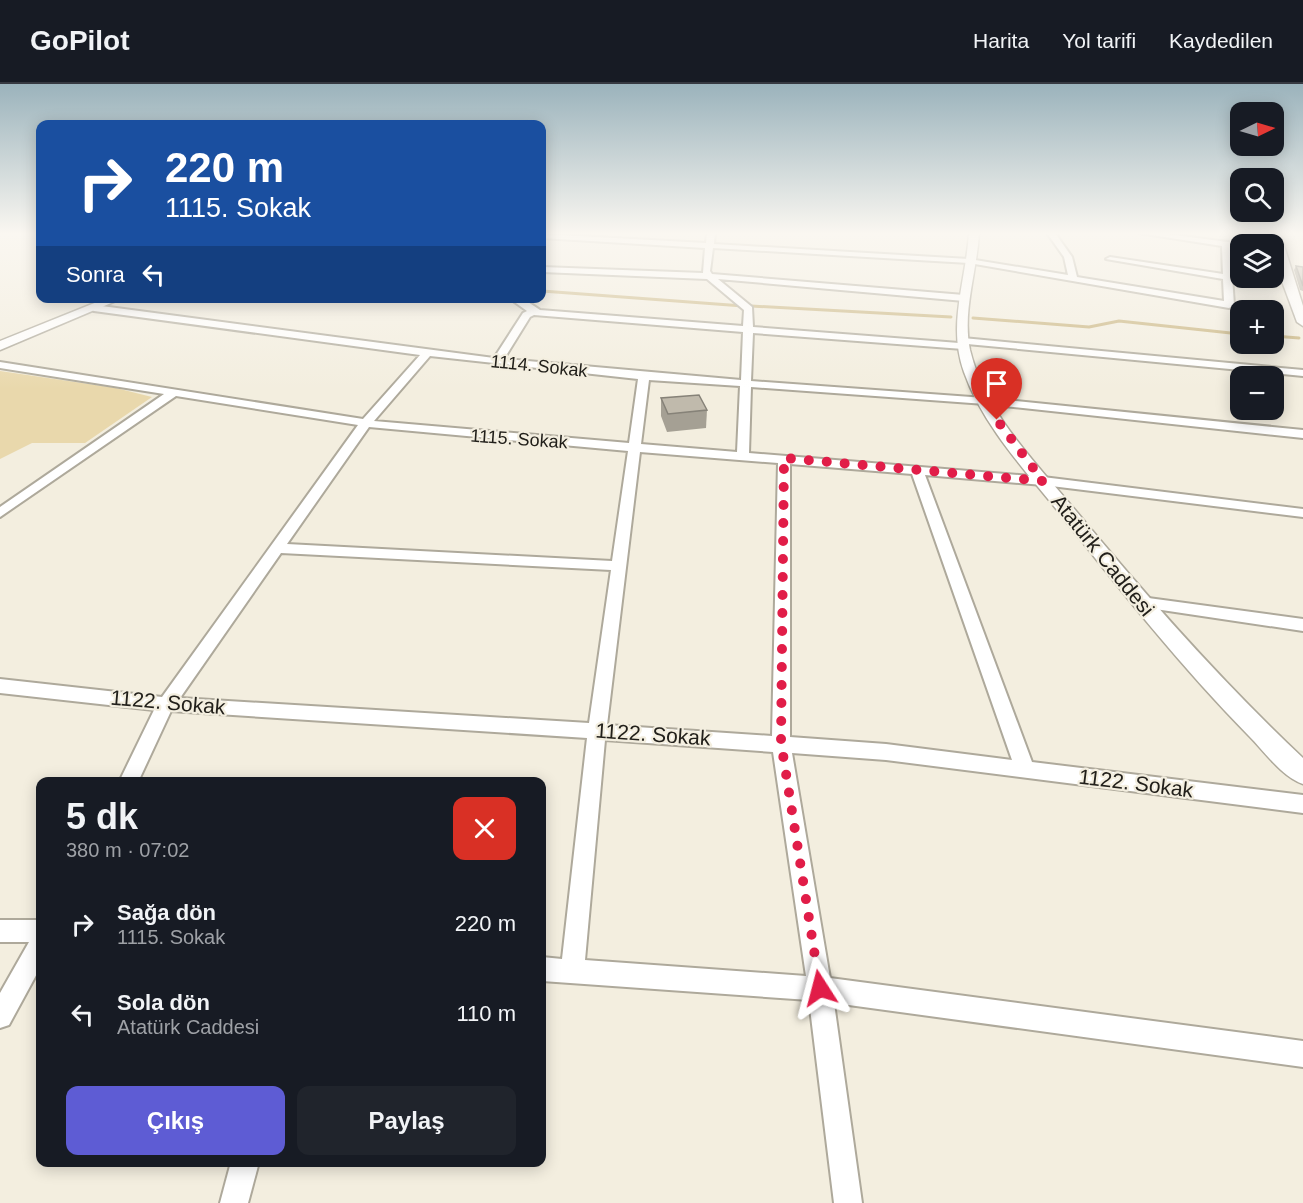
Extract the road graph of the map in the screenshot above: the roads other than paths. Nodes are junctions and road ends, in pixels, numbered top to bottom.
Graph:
1 (721, 285) edge
2 (816, 285) edge
3 (966, 285) edge
4 (1105, 285) edge
5 (1228, 285) edge
6 (1290, 285) edge
7 (964, 298) junction
8 (106, 303) edge
9 (526, 303) edge
10 (94, 308) junction
11 (534, 312) junction
12 (1302, 316) edge
13 (749, 330) junction
14 (963, 343) junction
15 (0, 346) edge
16 (426, 354) junction
17 (497, 362) junction
18 (0, 365) edge
19 (1303, 373) edge
20 (644, 376) junction
21 (747, 384) junction
22 (172, 394) junction
23 (985, 401) junction
24 (365, 424) junction
25 (1303, 434) edge
26 (636, 447) junction
27 (743, 455) junction
28 (784, 458) junction
29 (917, 471) junction
30 (1043, 481) junction
31 (0, 513) edge
32 (1303, 513) edge
33 (277, 548) junction
34 (619, 566) junction
35 (1141, 602) junction
36 (1303, 625) edge
37 (0, 686) edge
38 (166, 704) junction
39 (597, 730) junction
40 (781, 742) junction
41 (1025, 768) junction
42 (1303, 774) edge
43 (130, 777) edge
44 (1303, 804) edge
45 (0, 931) edge
46 (36, 931) edge
47 (36, 953) edge
48 (546, 969) edge
49 (572, 971) junction
50 (820, 988) junction
51 (0, 1016) edge
52 (1303, 1054) edge
53 (244, 1167) edge
54 (234, 1203) edge
55 (848, 1203) edge

1 - 13 street
2 - 7 street
3 - 7 street, Atatürk Caddesi
4 - 5 street
6 - 12 street
7 - 14 street, Atatürk Caddesi
8 - 10 street
9 - 11 street
10 - 15 street
10 - 16 street, 1114. Sokak
11 - 13 street
11 - 17 street
13 - 14 street
13 - 21 street
14 - 19 street
14 - 23 street, Atatürk Caddesi
16 - 17 street, 1114. Sokak
16 - 24 street
17 - 20 street, 1114. Sokak
18 - 22 street, 1115. Sokak
20 - 21 street, 1114. Sokak
20 - 26 street
21 - 23 street, 1114. Sokak
21 - 27 street
22 - 24 street, 1115. Sokak
22 - 31 street
23 - 25 street, 1114. Sokak
23 - 30 street, Atatürk Caddesi
24 - 26 street, 1115. Sokak
24 - 33 street
26 - 27 street, 1115. Sokak
26 - 34 street
27 - 28 street, 1115. Sokak
28 - 29 street, 1115. Sokak
28 - 40 street
29 - 30 street, 1115. Sokak
29 - 41 street
30 - 32 street, 1115. Sokak
30 - 35 street, Atatürk Caddesi
33 - 34 street
33 - 38 street
34 - 39 street
35 - 36 street
35 - 42 street, Atatürk Caddesi
37 - 38 street, 1122. Sokak
38 - 39 street, 1122. Sokak
38 - 43 street
39 - 40 street, 1122. Sokak
39 - 49 street
40 - 41 street, 1122. Sokak
40 - 50 street
41 - 44 street, 1122. Sokak
45 - 46 street
47 - 51 street
48 - 49 street
49 - 50 street
50 - 52 street
50 - 55 street
53 - 54 street

